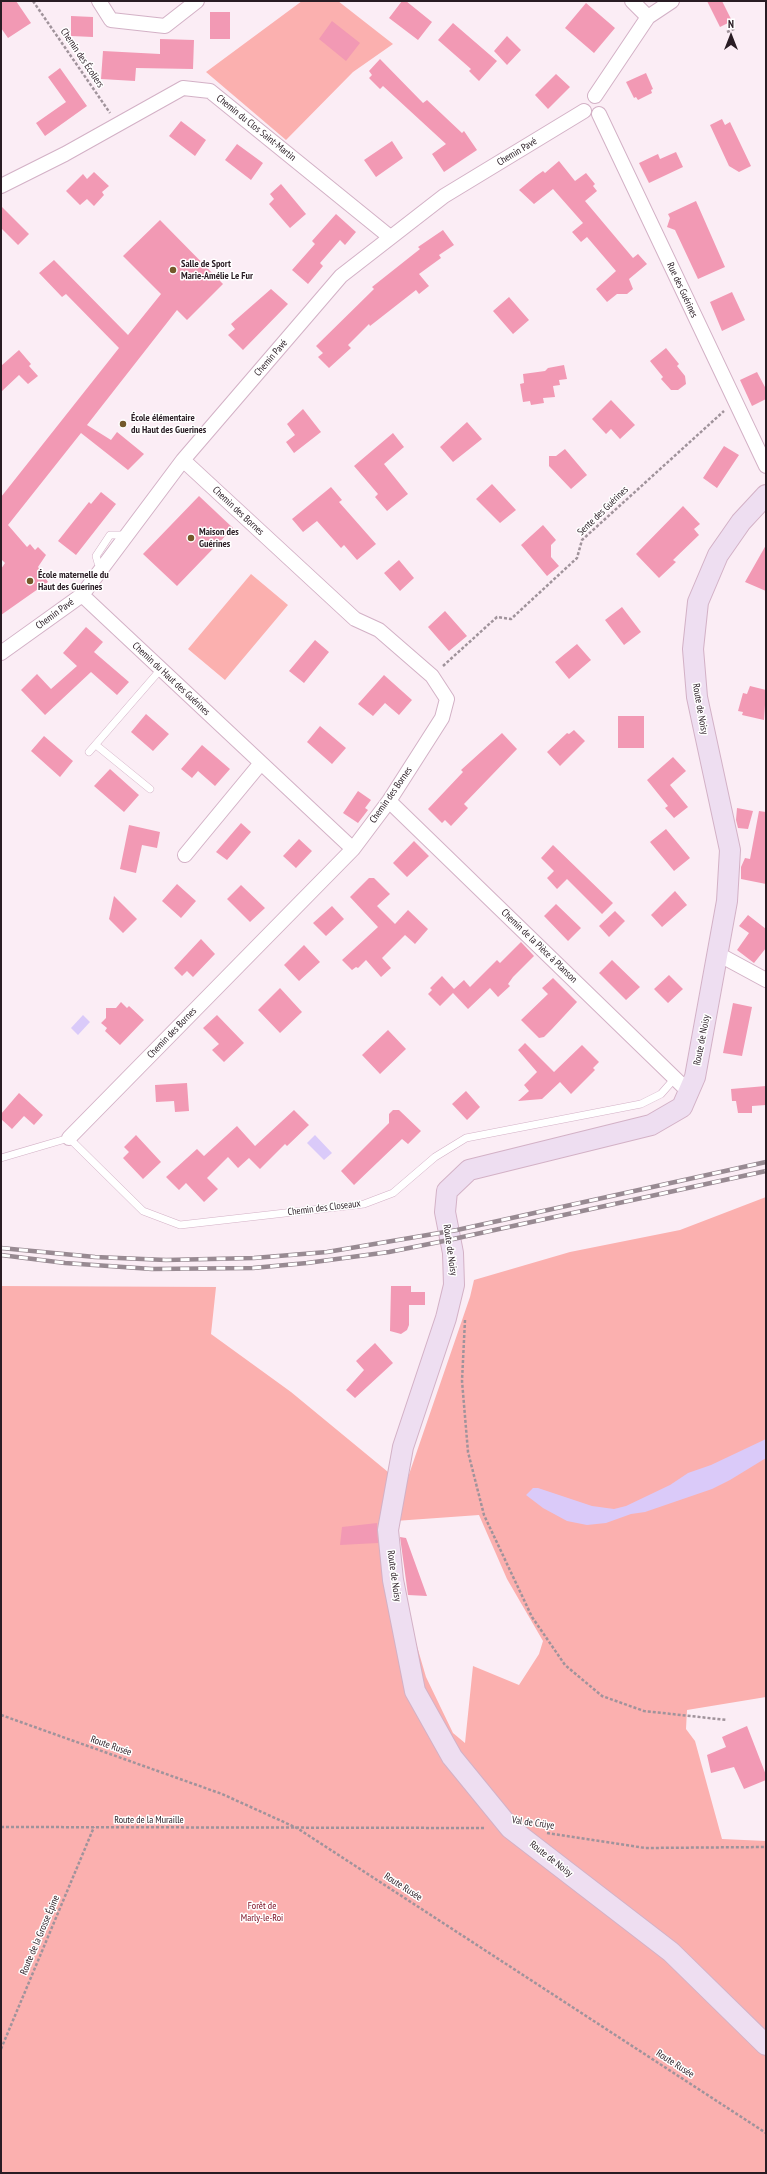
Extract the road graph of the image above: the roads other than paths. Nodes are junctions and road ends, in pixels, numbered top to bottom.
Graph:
1 (99, 1) edge
2 (198, 1) edge
3 (632, 1) edge
4 (672, 1) edge
5 (648, 17) junction
6 (595, 96) junction
7 (584, 111) junction
8 (599, 114) junction
9 (1, 186) edge
10 (390, 237) junction
11 (183, 460) junction
12 (766, 466) edge
13 (766, 495) edge
14 (82, 595) junction
15 (1, 653) edge
16 (161, 669) junction
17 (96, 745) junction
18 (89, 752) dead end
19 (261, 763) junction
20 (150, 788) dead end
21 (389, 800) junction
22 (353, 849) junction
23 (185, 855) dead end
24 (718, 954) junction
25 (766, 980) edge
26 (675, 1078) junction
27 (689, 1092) junction
28 (69, 1138) junction
29 (1, 1158) edge
30 (766, 2045) edge

1 - 2 street
3 - 5 street
4 - 5 street
5 - 6 street
6 - 7 street
6 - 8 street
7 - 8 street
7 - 10 street, Chemin Pavé
8 - 12 street, Rue des Guérines
9 - 10 street, Chemin du Clos Saint-Martin
10 - 11 street, Chemin Pavé
11 - 14 street, Chemin Pavé
11 - 21 street, Chemin des Bornes
13 - 24 street, Route de Noisy
14 - 15 street, Chemin Pavé
14 - 16 street, Chemin du Haut des Guérines
16 - 17 lane
16 - 19 street, Chemin du Haut des Guérines
17 - 18 lane
17 - 20 lane
19 - 22 street, Chemin du Haut des Guérines
19 - 23 street
21 - 22 street, Chemin des Bornes
21 - 26 street, Chemin de la Pièce à Planson
22 - 28 street, Chemin des Bornes
24 - 25 street
24 - 27 street, Route de Noisy
26 - 27 street, Chemin de la Pièce à Planson
26 - 28 lane, Chemin des Closeaux
27 - 30 street, Route de Noisy
28 - 29 lane

